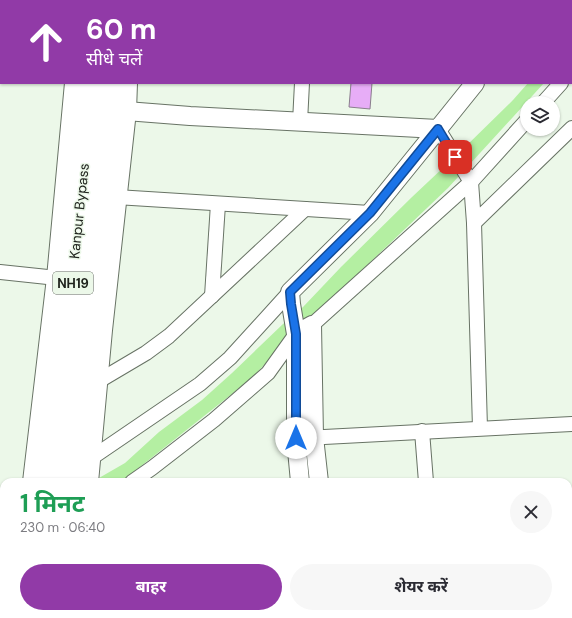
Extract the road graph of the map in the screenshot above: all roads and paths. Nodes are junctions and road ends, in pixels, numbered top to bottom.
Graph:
1 (75, 84) edge
2 (92, 84) edge
3 (109, 84) edge
4 (127, 84) edge
5 (302, 84) edge
6 (474, 84) edge
7 (560, 84) edge
8 (549, 96) edge
9 (126, 111) junction
10 (300, 122) junction
11 (520, 127) edge
12 (572, 128) edge
13 (438, 129) junction
14 (470, 181) junction
15 (116, 197) junction
16 (218, 204) junction
17 (305, 209) junction
18 (370, 213) junction
19 (474, 223) junction
20 (0, 272) edge
21 (57, 278) junction
22 (212, 296) junction
23 (291, 298) junction
24 (312, 325) junction
25 (296, 331) junction
26 (98, 382) junction
27 (572, 424) edge
28 (480, 428) junction
29 (422, 431) junction
30 (314, 437) junction
31 (296, 438) junction
32 (85, 474) edge
33 (33, 478) edge
34 (52, 478) edge
35 (138, 478) edge
36 (300, 478) edge
37 (319, 478) edge
38 (426, 478) edge

1 - 21 main road
2 - 34 highway, Kanpur Bypass / NH19
3 - 32 highway, Kanpur Bypass / NH19
4 - 9 main road
5 - 10 street
6 - 13 street
7 - 8 street
9 - 10 street
9 - 15 main road
10 - 13 street
11 - 14 street
12 - 19 street
13 - 14 street
13 - 18 street
14 - 19 street
14 - 24 street
15 - 16 street
15 - 26 main road
16 - 17 street
16 - 22 street
17 - 18 street
17 - 22 street
18 - 23 street
19 - 28 street
20 - 21 street
21 - 33 main road
22 - 26 street
23 - 25 street
23 - 32 street
24 - 25 street
24 - 30 street
25 - 31 street
25 - 35 street
26 - 32 main road
27 - 28 street
28 - 29 street
29 - 30 street
29 - 38 street
30 - 31 street
30 - 37 street
31 - 36 street

